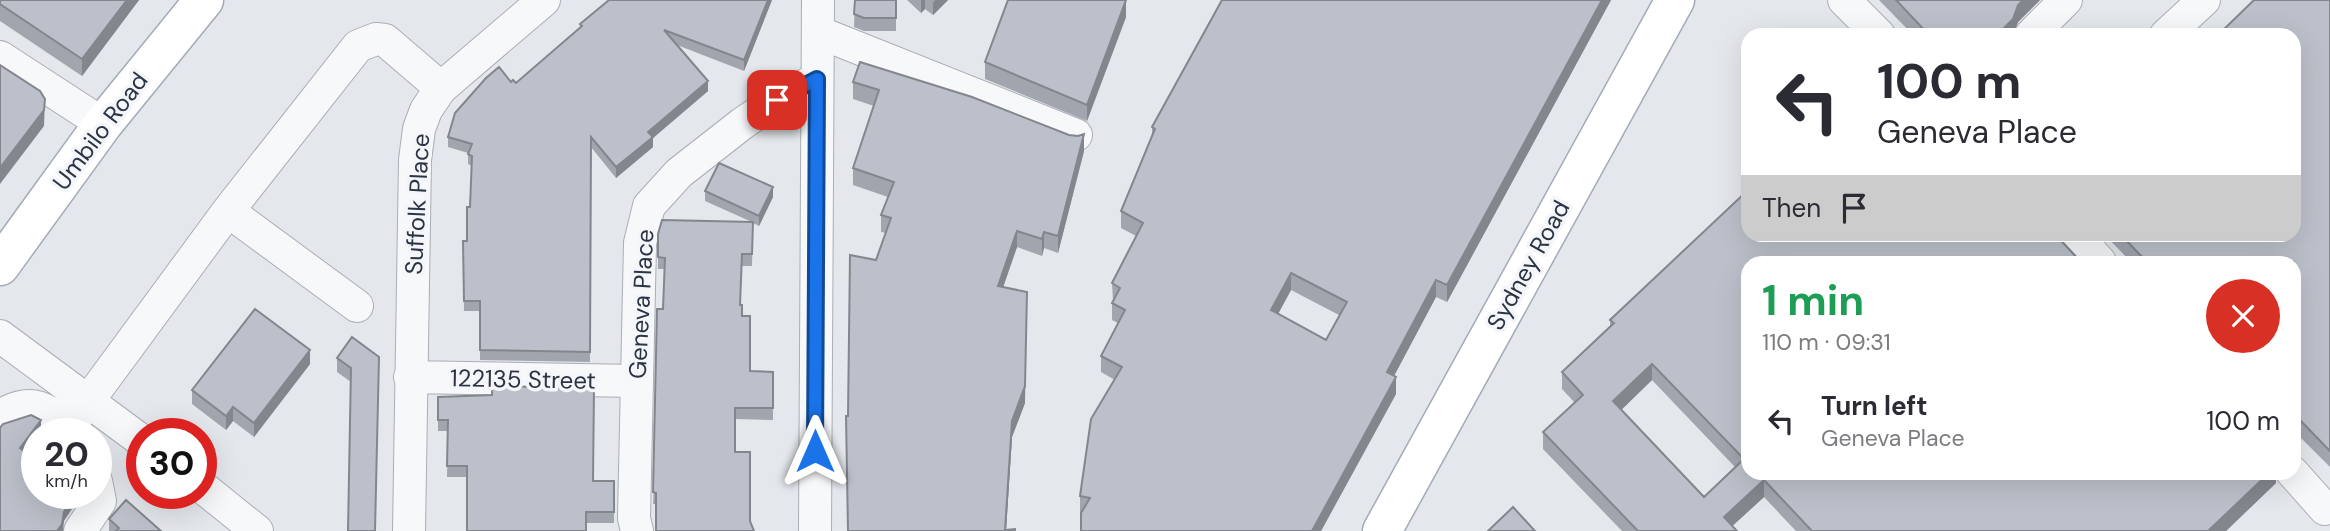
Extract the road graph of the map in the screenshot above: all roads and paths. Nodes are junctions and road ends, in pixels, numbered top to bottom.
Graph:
1 (204, 0) edge
2 (544, 0) edge
3 (818, 0) edge
4 (1675, 0) edge
5 (1844, 0) edge
6 (2066, 0) edge
7 (2204, 0) edge
8 (1872, 28) edge
9 (2038, 28) edge
10 (2174, 28) edge
11 (818, 32) junction
12 (0, 57) edge
13 (817, 79) junction
14 (441, 88) junction
15 (103, 124) junction
16 (1076, 135) edge
17 (228, 211) junction
18 (2082, 242) edge
19 (2095, 256) edge
20 (0, 266) edge
21 (357, 306) dead end
22 (0, 336) edge
23 (410, 377) junction
24 (636, 381) junction
25 (88, 401) junction
26 (0, 416) edge
27 (57, 418) edge
28 (80, 418) edge
29 (126, 429) edge
30 (2299, 480) edge
31 (217, 499) edge
32 (95, 509) edge
33 (2325, 509) dead end
34 (80, 531) edge
35 (257, 531) edge
36 (409, 531) edge
37 (638, 531) edge
38 (815, 531) edge
39 (1382, 531) edge

1 - 15 main road, Umbilo Road
2 - 14 street, Suffolk Place
3 - 11 street
4 - 39 main road, Sydney Road
5 - 8 street
6 - 9 street
7 - 10 street
11 - 13 street
11 - 16 street
12 - 15 street
13 - 24 street, Geneva Place
13 - 38 street
14 - 17 street
14 - 23 street, Suffolk Place
15 - 20 main road, Umbilo Road
17 - 21 street
17 - 25 street
18 - 19 street
22 - 25 street
23 - 24 street, 122135 Street
23 - 36 street, Suffolk Place
24 - 37 street, Geneva Place
25 - 28 street
25 - 29 street
26 - 27 street
30 - 33 street
31 - 35 street
32 - 34 street

